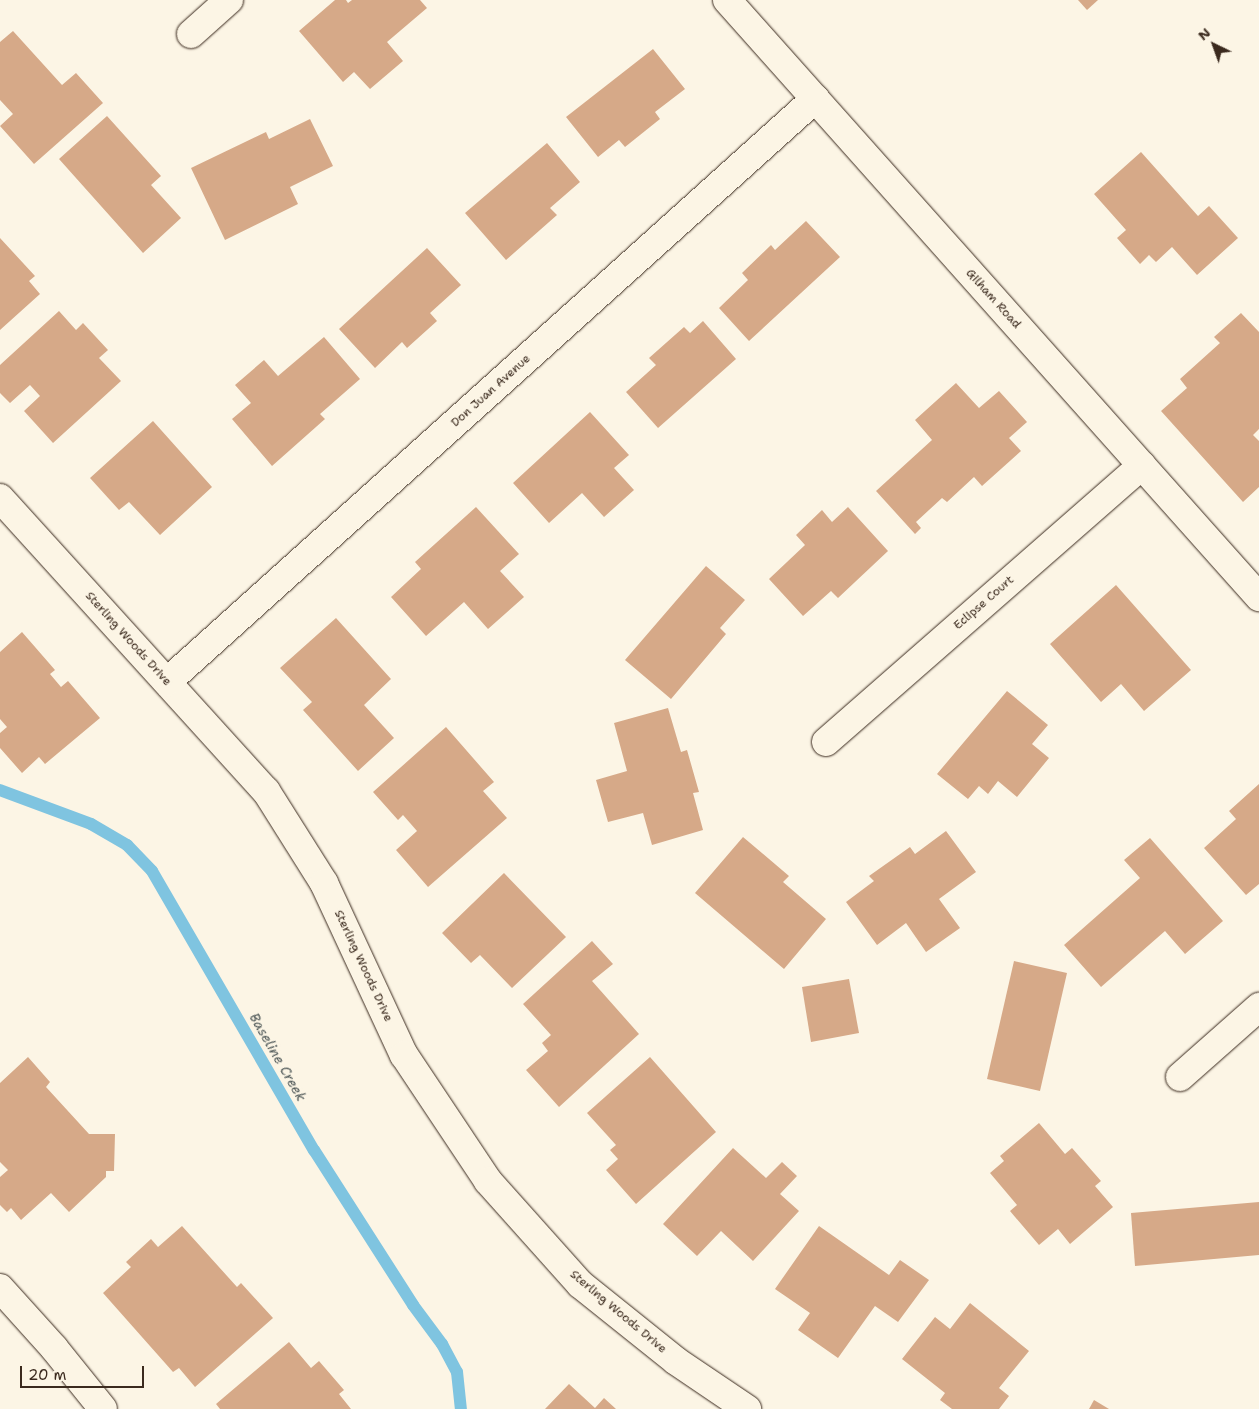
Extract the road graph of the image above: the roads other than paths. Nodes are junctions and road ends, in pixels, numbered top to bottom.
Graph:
1 (229, 0) edge
2 (727, 0) edge
3 (191, 34) dead end
4 (815, 99) junction
5 (1142, 465) junction
6 (0, 498) edge
7 (1259, 597) edge
8 (167, 682) junction
9 (826, 742) dead end
10 (1259, 1007) edge
11 (1180, 1077) dead end
12 (0, 1288) edge
13 (98, 1407) edge
14 (747, 1409) edge

1 - 3 street
2 - 4 street, Gilham Road
4 - 5 street, Gilham Road
4 - 8 street, Don Juan Avenue
5 - 7 street, Gilham Road
5 - 9 street, Eclipse Court
6 - 8 street, Sterling Woods Drive
8 - 14 street, Sterling Woods Drive
10 - 11 street
12 - 13 street

